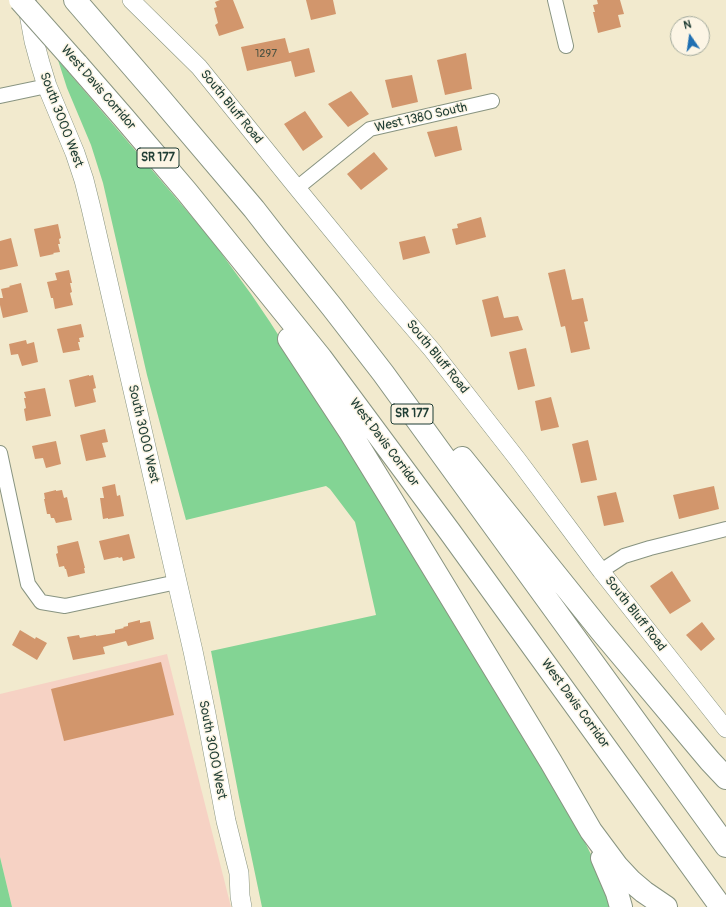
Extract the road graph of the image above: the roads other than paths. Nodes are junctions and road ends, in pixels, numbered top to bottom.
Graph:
1 (20, 0) edge
2 (26, 0) edge
3 (75, 0) edge
4 (131, 0) edge
5 (555, 0) edge
6 (566, 46) dead end
7 (47, 86) junction
8 (0, 96) edge
9 (492, 102) dead end
10 (297, 188) junction
11 (275, 236) junction
12 (238, 254) junction
13 (0, 453) edge
14 (726, 529) edge
15 (601, 571) junction
16 (177, 582) junction
17 (726, 729) edge
18 (726, 778) edge
19 (590, 831) junction
20 (726, 846) edge
21 (239, 873) junction
22 (717, 902) edge
23 (242, 907) edge
24 (254, 907) edge
25 (622, 907) edge
26 (666, 907) edge

1 - 12 highway, West Davis Corridor / SR 177, bridge
2 - 7 main road, South 3000 West
3 - 11 highway, SR 177
4 - 10 street, South Bluff Road
5 - 6 street
7 - 8 street
7 - 16 main road, South 3000 West
9 - 10 street, West 1380 South
10 - 15 street, South Bluff Road
11 - 18 highway
11 - 20 highway, SR 177
12 - 19 highway
12 - 22 highway, West Davis Corridor / SR 177
13 - 16 street
14 - 15 street
15 - 17 street, South Bluff Road
16 - 21 main road, South 3000 West
19 - 25 highway
19 - 26 highway
21 - 23 main road, South 3000 West
21 - 24 main road, South 3000 West

